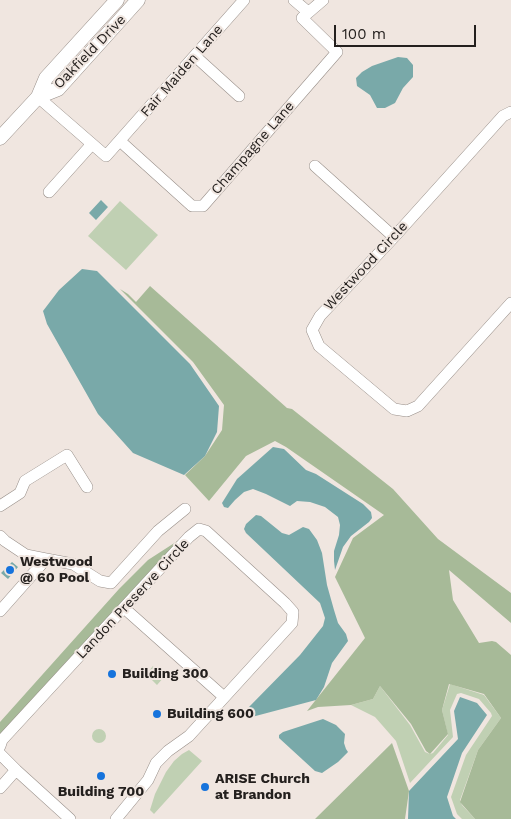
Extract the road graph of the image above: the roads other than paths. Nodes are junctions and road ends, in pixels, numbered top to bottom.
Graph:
1 (117, 0) edge
2 (138, 0) edge
3 (244, 0) edge
4 (294, 0) edge
5 (323, 0) edge
6 (308, 12) junction
7 (196, 57) junction
8 (239, 96) dead end
9 (38, 98) junction
10 (511, 112) edge
11 (0, 138) edge
12 (120, 142) junction
13 (92, 144) junction
14 (314, 166) dead end
15 (49, 192) dead end
16 (394, 236) junction
17 (511, 303) edge
18 (87, 487) dead end
19 (0, 506) edge
20 (185, 509) dead end
21 (0, 536) edge
22 (46, 559) junction
23 (124, 608) junction
24 (0, 611) edge
25 (224, 697) junction
26 (0, 746) edge
27 (0, 754) edge
28 (16, 770) junction
29 (0, 788) edge
30 (70, 819) edge
31 (116, 819) edge

1 - 9 street, Oakfield Drive
2 - 9 street, Oakfield Drive
3 - 7 street, Fair Maiden Lane
4 - 6 street
5 - 6 street
6 - 12 street, Champagne Lane
7 - 8 street
7 - 12 street, Fair Maiden Lane
9 - 11 street, Oakfield Drive
9 - 13 street
10 - 16 street, Westwood Circle
12 - 13 street
13 - 15 street
14 - 16 street
16 - 17 street, Westwood Circle
18 - 19 street
20 - 22 street
21 - 22 street
22 - 24 street
23 - 25 street
23 - 25 street, Landon Preserve Circle
23 - 26 street, Landon Preserve Circle
25 - 31 street, Landon Preserve Circle
27 - 28 street
28 - 29 street
28 - 30 street

